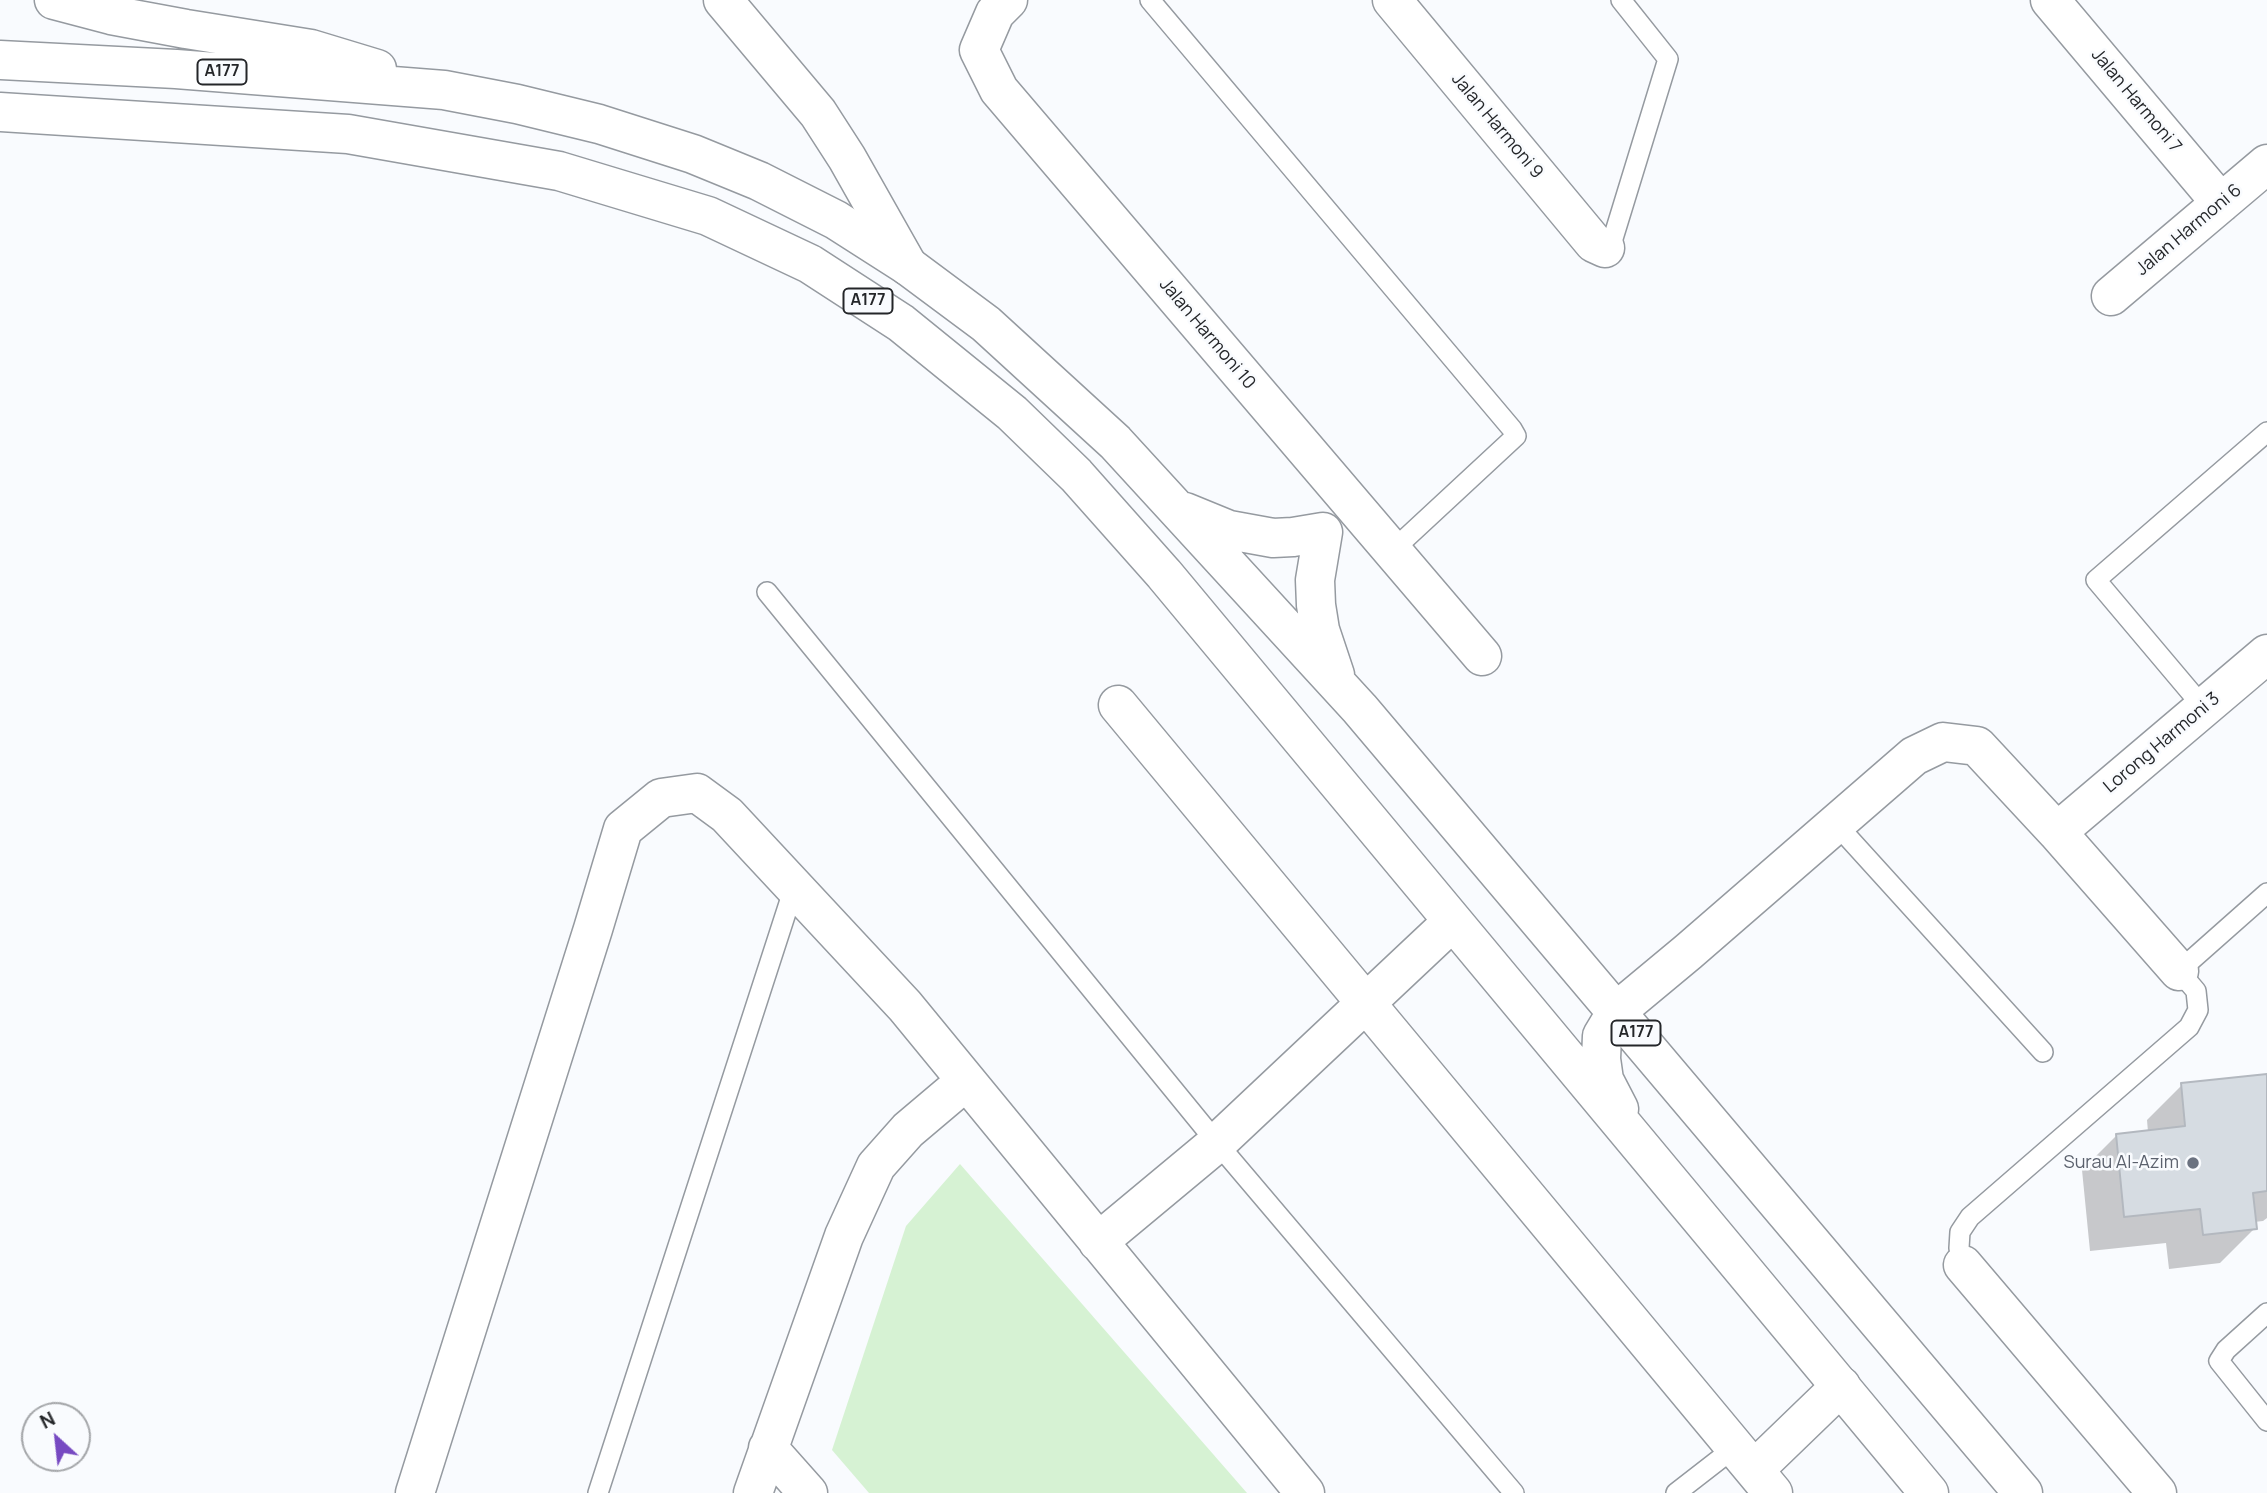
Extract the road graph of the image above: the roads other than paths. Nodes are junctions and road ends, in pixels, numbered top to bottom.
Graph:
1 (54, 0) edge
2 (723, 0) edge
3 (1008, 0) edge
4 (1150, 0) edge
5 (1392, 0) edge
6 (1621, 0) edge
7 (2050, 0) edge
8 (0, 60) edge
9 (444, 90) junction
10 (0, 112) edge
11 (2267, 164) edge
12 (2221, 203) junction
13 (1605, 248) joint
14 (908, 266) junction
15 (2111, 296) dead end
16 (2267, 432) edge
17 (1177, 509) junction
18 (1356, 509) junction
19 (1323, 532) junction
20 (1392, 551) junction
21 (767, 592) dead end
22 (2267, 654) edge
23 (1482, 656) dead end
24 (1340, 687) junction
25 (1118, 705) dead end
26 (2204, 708) junction
27 (1836, 824) junction
28 (2057, 832) junction
29 (794, 888) junction
30 (2267, 894) edge
31 (1452, 922) junction
32 (2179, 971) junction
33 (1366, 1004) junction
34 (1617, 1010) junction
35 (2043, 1052) dead end
36 (966, 1081) junction
37 (1217, 1143) junction
38 (1647, 1156) junction
39 (1098, 1242) junction
40 (1963, 1265) joint
41 (2267, 1312) edge
42 (1841, 1386) junction
43 (2267, 1420) edge
44 (768, 1448) junction
45 (1754, 1470) edge
46 (415, 1493) edge
47 (598, 1493) edge
48 (752, 1493) edge
49 (807, 1493) edge
50 (1305, 1493) edge
51 (1514, 1493) edge
52 (1676, 1493) edge
53 (1929, 1493) edge
54 (2023, 1493) edge
55 (2157, 1493) edge

1 - 9 main road
2 - 14 main road
3 - 18 main road, Jalan Harmoni 10
4 - 20 lane
5 - 13 main road, Jalan Harmoni 9
6 - 13 lane
7 - 12 main road, Jalan Harmoni 7
8 - 9 main road, A177
9 - 14 main road, A177
10 - 31 main road, A177
11 - 12 main road, Jalan Harmoni 6
12 - 15 main road, Jalan Harmoni 6
14 - 17 main road, A177
16 - 26 lane
17 - 19 main road
17 - 24 main road, A177
18 - 19 main road
18 - 20 main road, Jalan Harmoni 10
19 - 24 main road
20 - 23 main road, Jalan Harmoni 10
21 - 37 lane
22 - 26 main road, Lorong Harmoni 3
24 - 34 main road, A177
25 - 33 main road
26 - 28 main road, Lorong Harmoni 3
27 - 28 main road
27 - 34 main road
27 - 35 lane
28 - 32 main road
29 - 36 main road
29 - 46 main road
29 - 47 lane
30 - 32 lane
31 - 33 main road
31 - 38 main road, A177
32 - 40 lane
33 - 37 main road
33 - 45 main road
34 - 38 main road
34 - 54 main road, A177
36 - 39 main road
36 - 44 main road
37 - 39 main road
37 - 51 lane
38 - 42 main road, A177
39 - 50 main road
40 - 55 main road
41 - 43 lane
42 - 45 main road
42 - 53 main road, A177
44 - 48 main road
44 - 49 main road
45 - 52 lane

